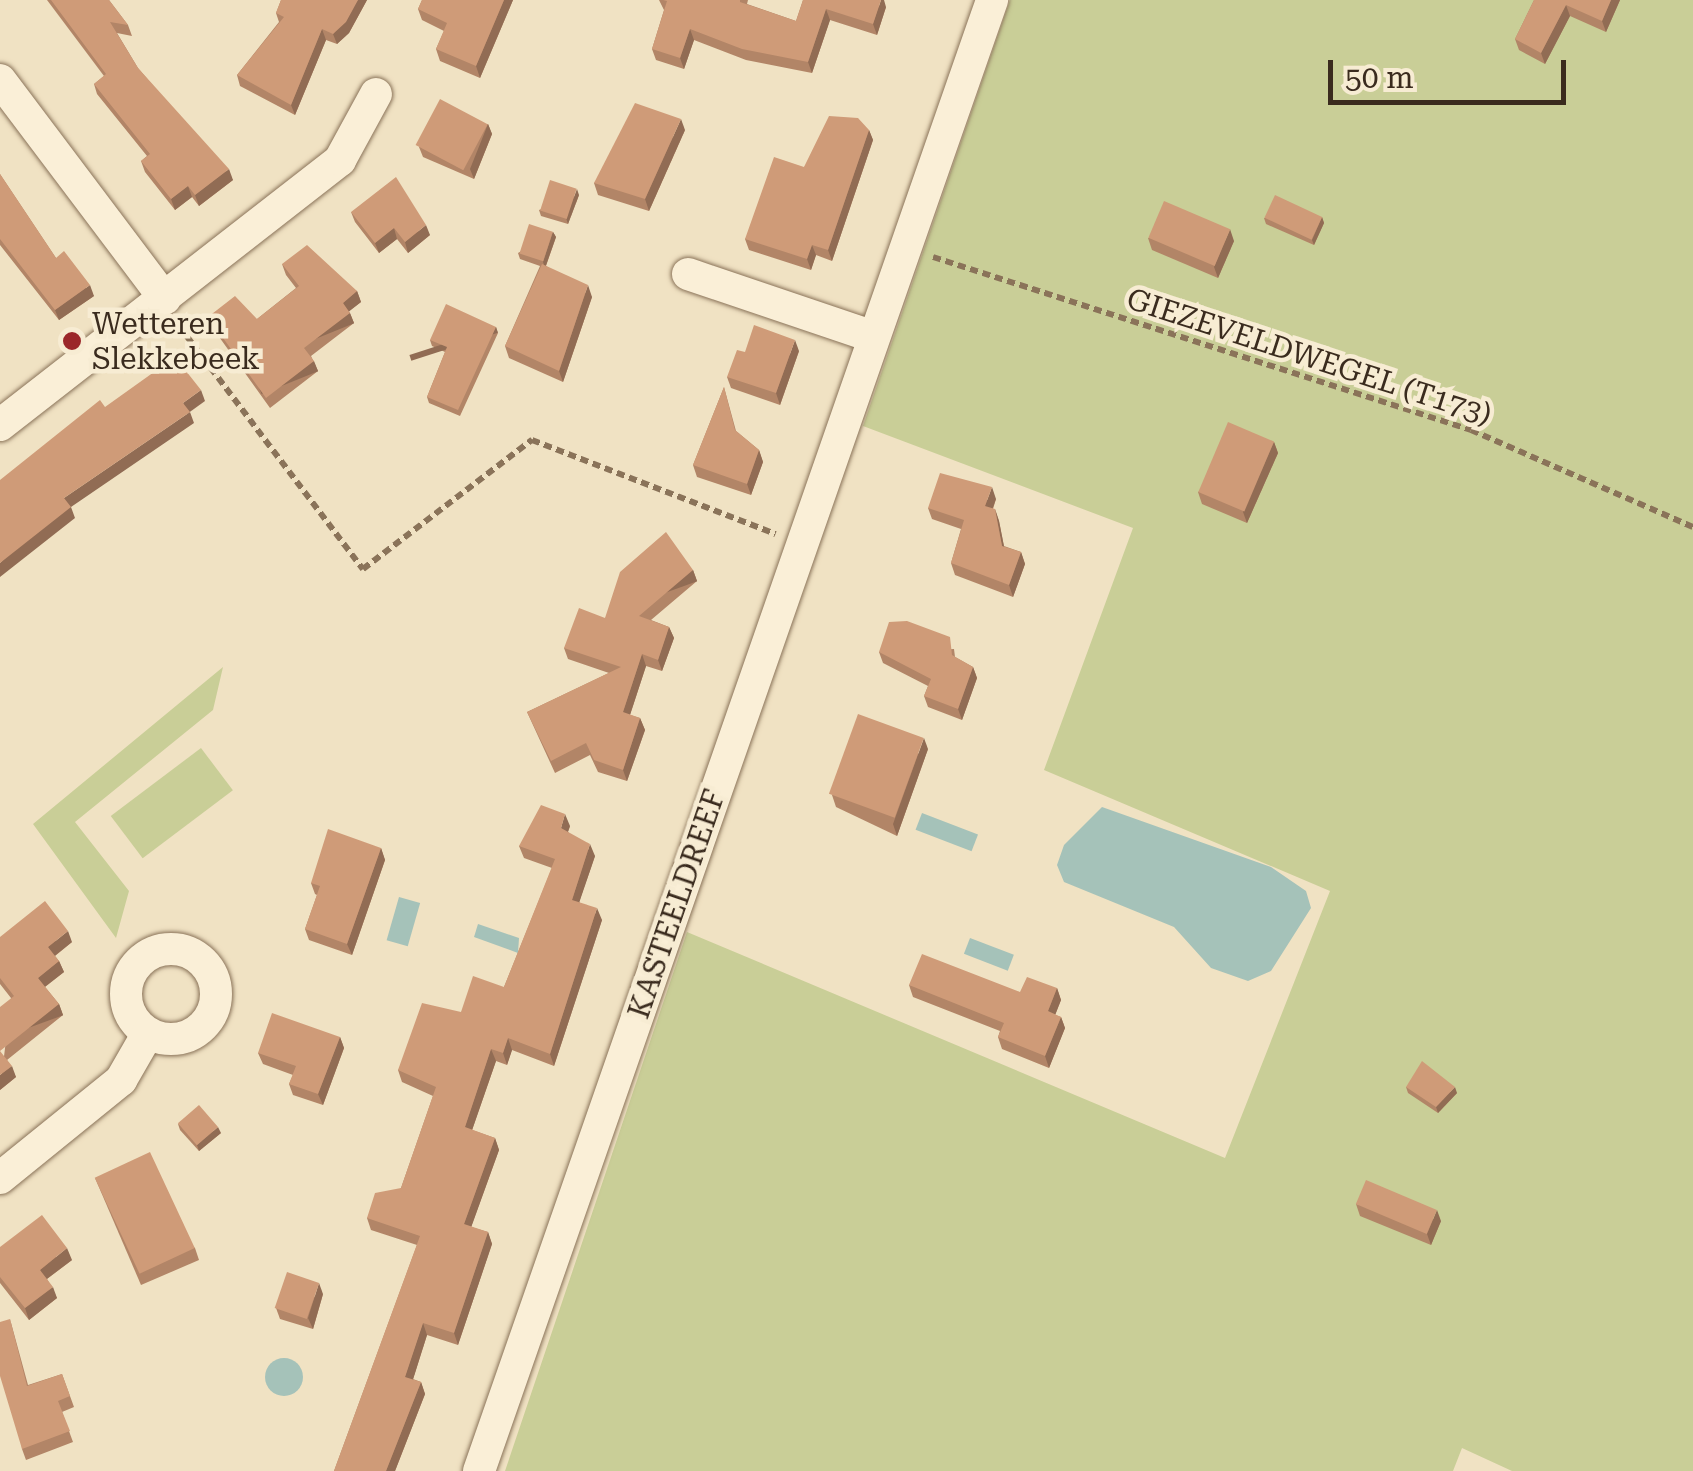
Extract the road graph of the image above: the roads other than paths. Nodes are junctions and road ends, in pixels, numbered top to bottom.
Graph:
1 (992, 0) edge
2 (0, 80) edge
3 (376, 94) dead end
4 (688, 274) dead end
5 (164, 299) junction
6 (870, 336) junction
7 (0, 426) edge
8 (148, 1033) dead end
9 (0, 1178) edge
10 (480, 1471) edge

1 - 6 street, KASTEELDREEF
2 - 5 street
3 - 5 street
4 - 6 street
5 - 7 street
6 - 10 street, KASTEELDREEF
8 - 9 street

